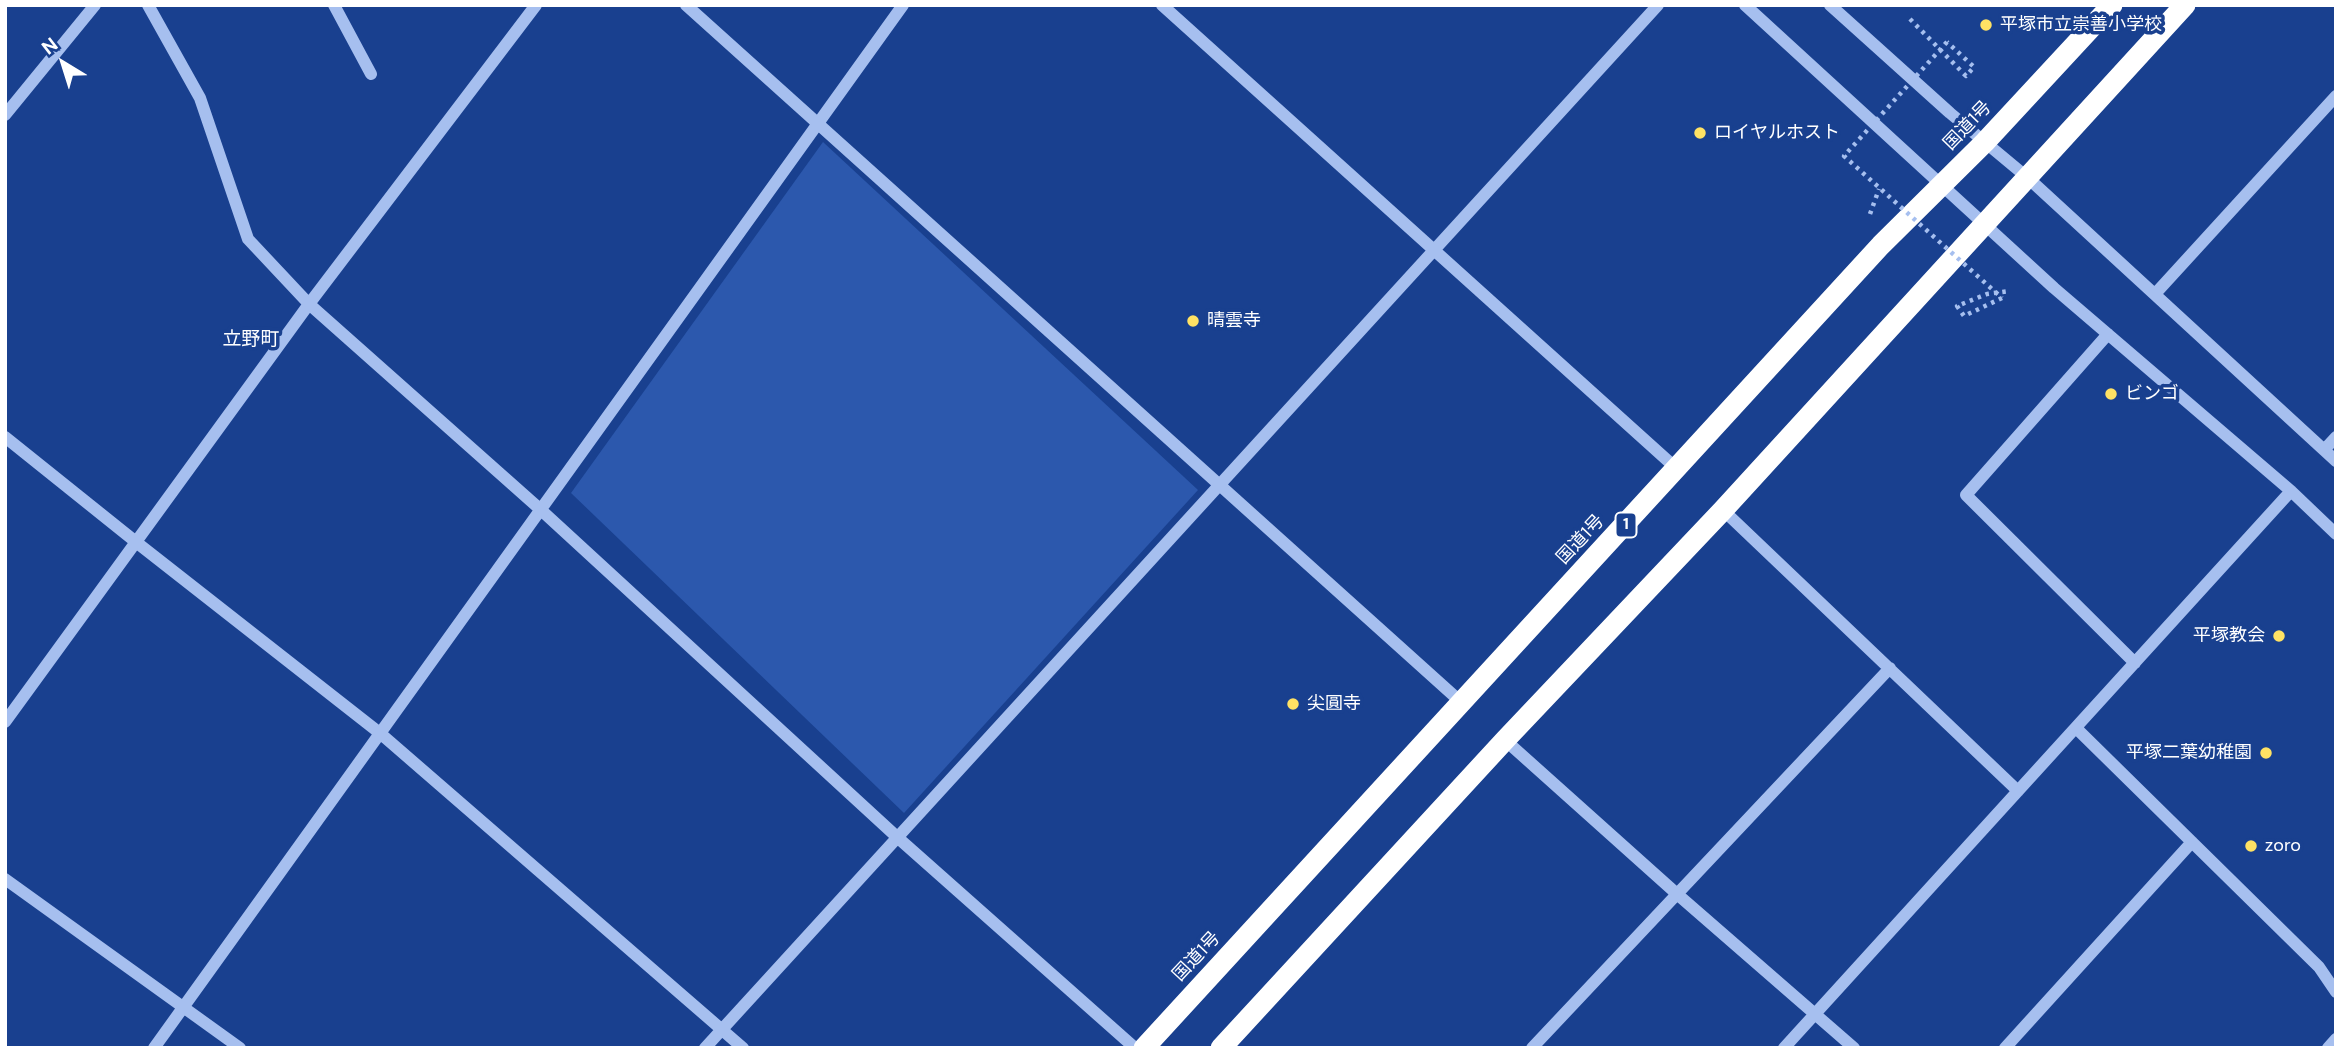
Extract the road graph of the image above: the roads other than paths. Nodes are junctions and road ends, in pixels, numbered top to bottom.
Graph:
1 (95, 5) edge
2 (148, 5) edge
3 (334, 5) edge
4 (536, 5) edge
5 (687, 5) edge
6 (903, 5) edge
7 (1161, 5) edge
8 (1658, 5) edge
9 (1745, 5) edge
10 (1829, 5) edge
11 (2112, 5) edge
12 (2185, 5) edge
13 (371, 74) dead end
14 (2336, 96) edge
15 (5, 115) edge
16 (819, 125) junction
17 (1986, 142) junction
18 (2028, 178) junction
19 (1941, 186) junction
20 (1983, 224) junction
21 (1434, 251) junction
22 (2155, 294) junction
23 (309, 304) junction
24 (2108, 334) junction
25 (5, 437) edge
26 (2336, 437) edge
27 (2324, 450) junction
28 (2336, 461) edge
29 (1677, 469) junction
30 (1220, 485) junction
31 (2291, 491) junction
32 (541, 510) junction
33 (1723, 510) junction
34 (2336, 534) edge
35 (135, 542) junction
36 (2135, 663) junction
37 (1890, 668) junction
38 (1462, 703) junction
39 (5, 722) edge
40 (2076, 728) junction
41 (381, 734) junction
42 (1505, 740) junction
43 (2018, 791) junction
44 (897, 838) junction
45 (2192, 842) junction
46 (5, 879) edge
47 (1677, 894) junction
48 (2336, 992) edge
49 (184, 1008) junction
50 (1816, 1013) junction
51 (722, 1029) junction
52 (2336, 1039) edge
53 (154, 1048) edge
54 (240, 1048) edge
55 (705, 1048) edge
56 (743, 1048) edge
57 (1135, 1048) edge
58 (1144, 1048) edge
59 (1221, 1048) edge
60 (1532, 1048) edge
61 (1784, 1048) edge
62 (1854, 1048) edge
63 (2005, 1048) edge
64 (2328, 1048) edge

1 - 15 street
2 - 23 street
3 - 13 street
4 - 23 street
5 - 16 street
6 - 16 street
7 - 21 street
8 - 21 street
9 - 19 street
10 - 17 street
11 - 17 highway, 国道1号 / 1
12 - 18 highway
14 - 22 street
16 - 30 street
16 - 32 street
17 - 18 street
17 - 19 highway, 国道1号 / 1
18 - 20 highway
18 - 22 street
19 - 20 street
19 - 29 highway, 国道1号 / 1
20 - 24 street
20 - 33 highway
21 - 29 street
21 - 30 street
22 - 27 street
23 - 32 street
23 - 35 street
24 - 31 street
24 - 36 street
25 - 35 street
26 - 27 street
27 - 28 street
29 - 38 highway, 国道1号 / 1
30 - 38 street
30 - 44 street
31 - 34 street
31 - 36 street
32 - 41 street
32 - 44 street
33 - 37 street
33 - 42 highway
35 - 39 street
35 - 41 street
36 - 40 street
37 - 43 street
37 - 47 street
38 - 58 highway, 国道1号 / 1
40 - 43 street
40 - 45 street
41 - 49 street
41 - 51 street
42 - 47 street
42 - 59 highway
43 - 50 street
44 - 51 street
44 - 57 street
45 - 48 street
45 - 63 street
46 - 49 street
47 - 50 street
47 - 60 street
49 - 53 street
49 - 54 street
50 - 61 street
50 - 62 street
51 - 55 street
51 - 56 street
52 - 64 street

